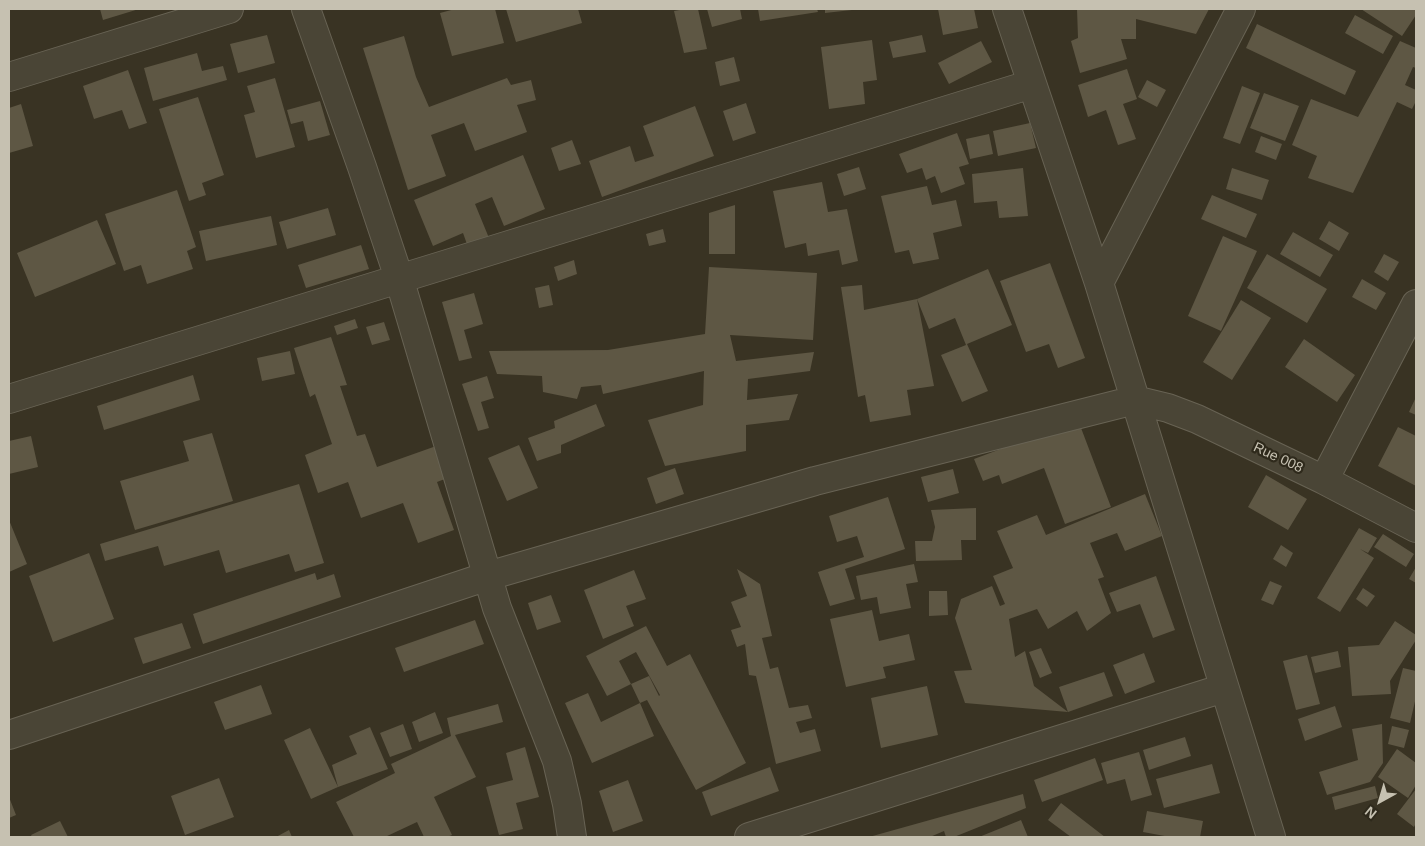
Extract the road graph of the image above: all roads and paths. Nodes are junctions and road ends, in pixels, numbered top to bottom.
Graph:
1 (229, 9) edge
2 (306, 9) edge
3 (1007, 9) edge
4 (1241, 9) edge
5 (9, 77) edge
6 (1032, 84) junction
7 (399, 278) junction
8 (1098, 283) junction
9 (1416, 304) edge
10 (9, 399) edge
11 (1136, 400) junction
12 (1324, 480) junction
13 (1416, 528) edge
14 (488, 576) junction
15 (1224, 688) junction
16 (9, 735) edge
17 (572, 837) edge
18 (749, 837) edge
19 (1271, 837) edge

1 - 5 street
2 - 7 street
3 - 6 street
4 - 8 street
6 - 7 street
6 - 8 street
7 - 10 street
7 - 14 street
8 - 11 street
9 - 12 street
11 - 12 street, Rue 008
11 - 14 street
11 - 15 street
12 - 13 street, Rue 008
14 - 16 street
14 - 17 street
15 - 18 street
15 - 19 street

